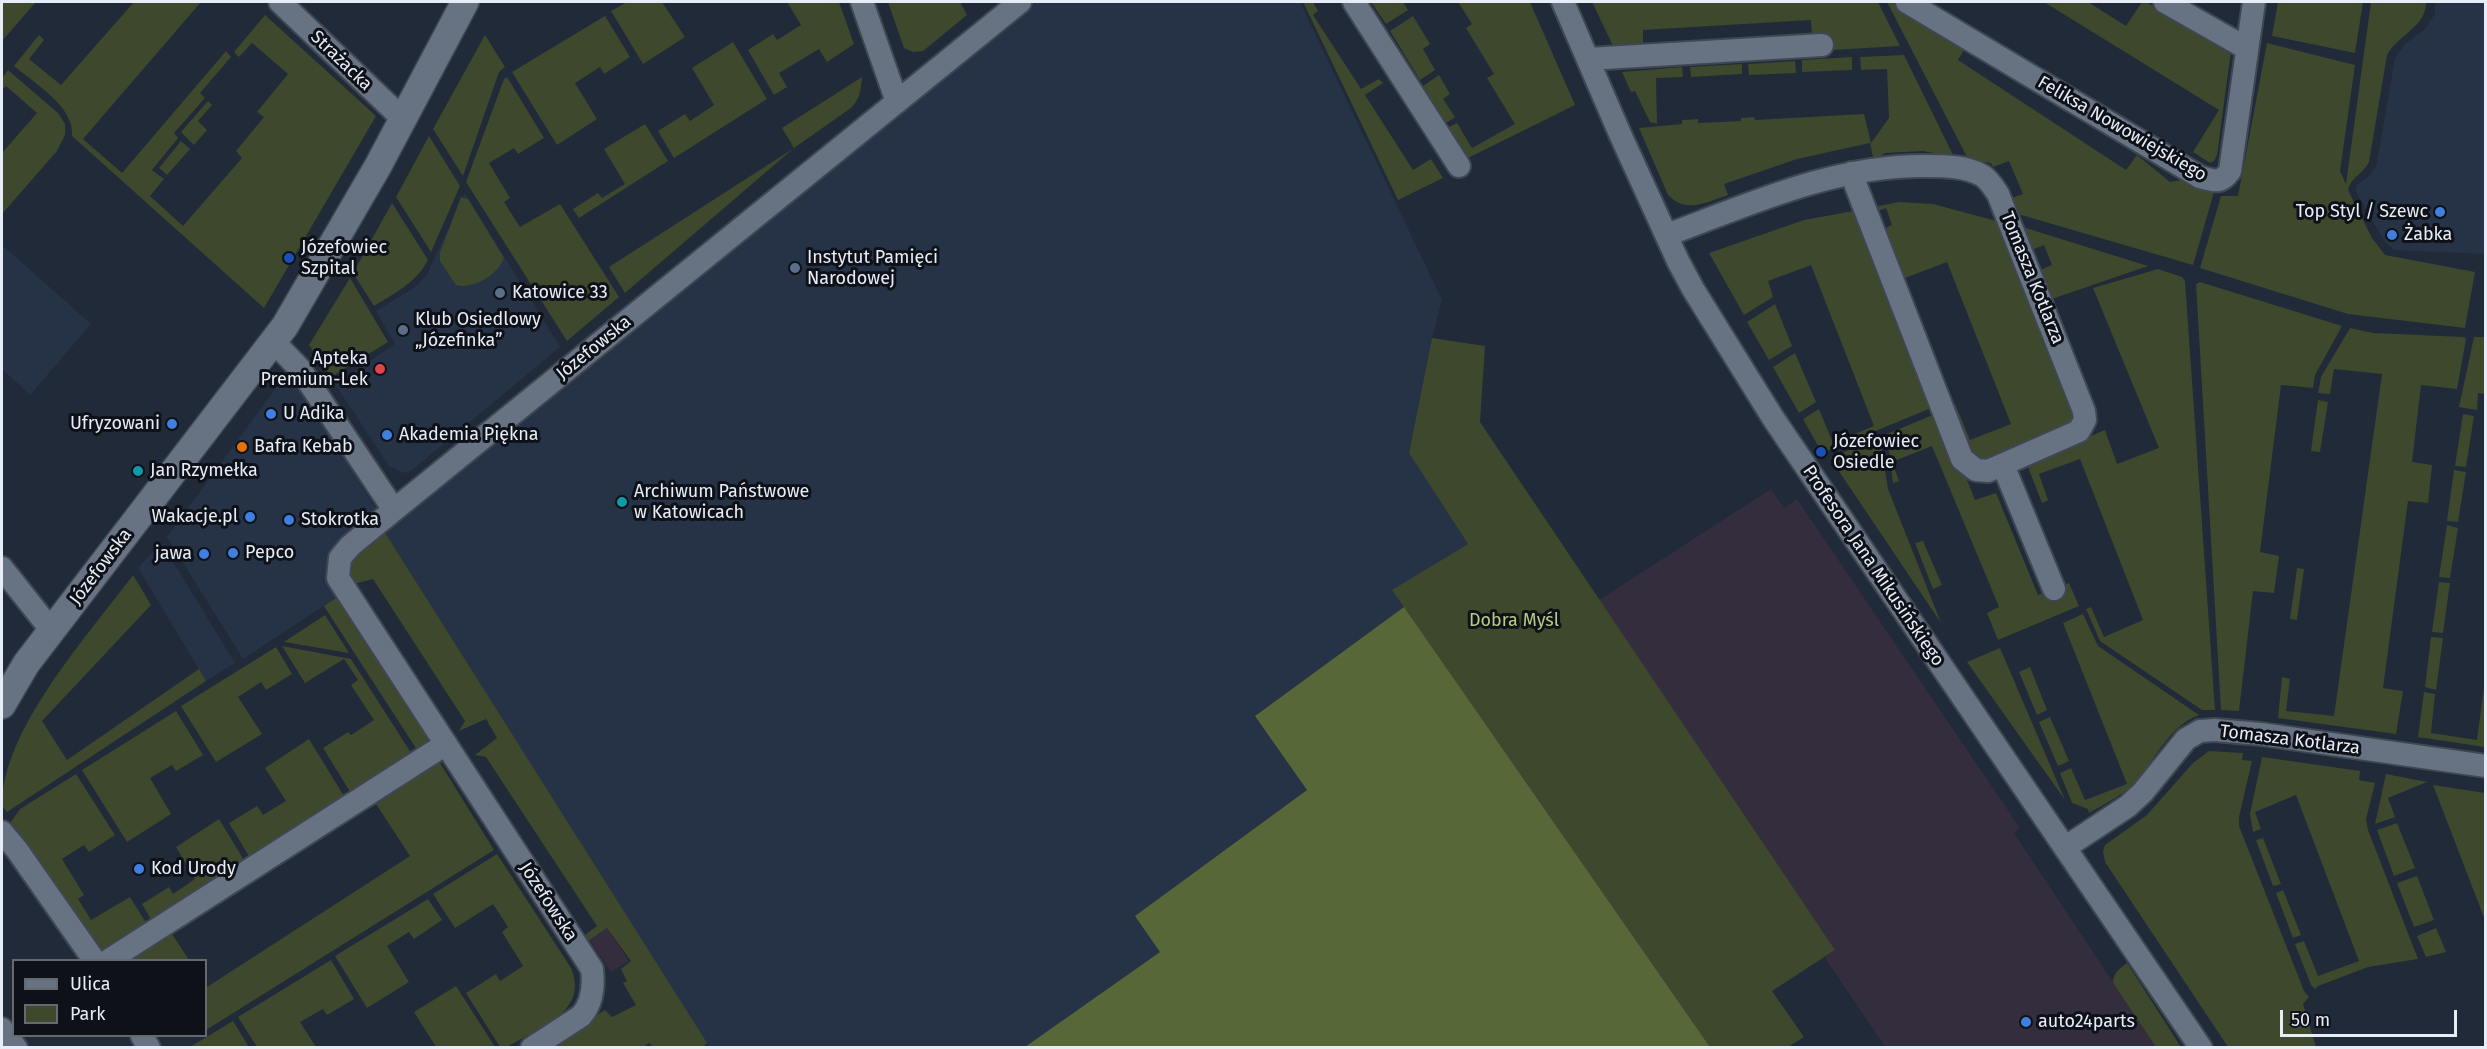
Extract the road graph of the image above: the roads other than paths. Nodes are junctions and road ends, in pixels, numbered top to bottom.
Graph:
1 (280, 2) edge
2 (465, 2) edge
3 (862, 2) edge
4 (1020, 2) edge
5 (1354, 2) edge
6 (1563, 2) edge
7 (1907, 2) edge
8 (2165, 2) edge
9 (2254, 2) edge
10 (1822, 45) dead end
11 (2246, 48) junction
12 (1588, 59) junction
13 (897, 102) junction
14 (403, 119) junction
15 (1459, 166) dead end
16 (1851, 173) junction
17 (1667, 235) junction
18 (273, 341) junction
19 (2003, 465) junction
20 (394, 510) junction
21 (2, 568) edge
22 (2054, 589) dead end
23 (52, 631) junction
24 (2, 705) edge
25 (446, 744) junction
26 (2486, 766) edge
27 (2, 832) edge
28 (2066, 847) junction
29 (93, 959) edge
30 (111, 959) edge
31 (2, 1029) edge
32 (16, 1047) edge
33 (532, 1047) edge
34 (2201, 1047) edge

1 - 14 street, Strażacka
2 - 14 street, Józefowska
3 - 13 street
4 - 13 street, Józefowska
5 - 15 street
6 - 12 street, Profesora Jana Mikusińskiego
7 - 11 street, Feliksa Nowowiejskiego
8 - 11 street
9 - 11 street, Feliksa Nowowiejskiego
10 - 12 street
12 - 17 street, Profesora Jana Mikusińskiego
13 - 20 street, Józefowska
14 - 18 street, Józefowska
16 - 17 street, Tomasza Kotlarza
16 - 19 street, Tomasza Kotlarza
16 - 19 street, Tomasza Kotlarza
17 - 28 street, Profesora Jana Mikusińskiego
18 - 20 street
18 - 23 street, Józefowska
19 - 22 street
20 - 25 street, Józefowska
21 - 23 street
23 - 24 street, Józefowska
25 - 30 street
25 - 33 street, Józefowska
26 - 28 street, Tomasza Kotlarza
27 - 29 street
28 - 34 street, Profesora Jana Mikusińskiego
31 - 32 street

